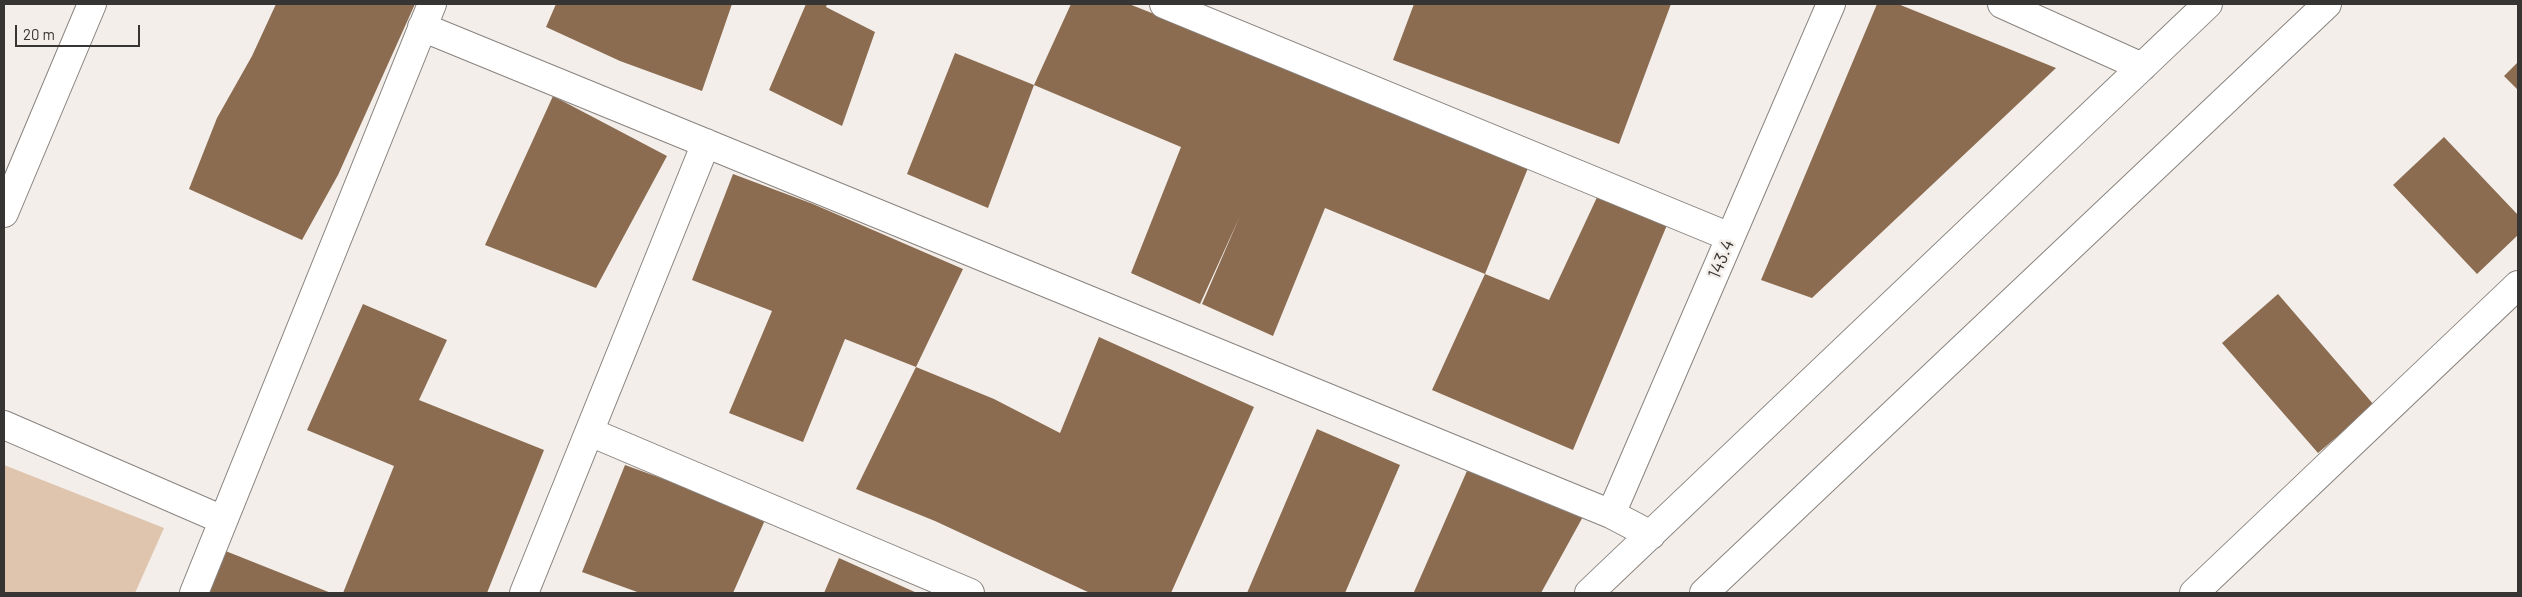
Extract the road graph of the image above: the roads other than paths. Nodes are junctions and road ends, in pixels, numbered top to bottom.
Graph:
1 (92, 4) edge
2 (1164, 4) edge
3 (1831, 4) edge
4 (2002, 4) edge
5 (2208, 4) edge
6 (2327, 4) edge
7 (427, 15) edge
8 (2142, 67) junction
9 (706, 143) junction
10 (4, 213) edge
11 (1730, 237) junction
12 (2518, 285) edge
13 (4, 425) edge
14 (590, 432) junction
15 (1611, 514) junction
16 (223, 520) junction
17 (1651, 535) junction
18 (194, 593) edge
19 (524, 593) edge
20 (970, 593) edge
21 (1589, 593) edge
22 (1704, 593) edge
23 (2194, 593) edge

1 - 10 street
2 - 11 street
3 - 11 street, 143.4
4 - 8 street
5 - 8 street
6 - 22 street
7 - 9 street
7 - 16 street
8 - 17 street
9 - 14 street
9 - 15 street
11 - 15 street, 143.4
12 - 23 street
13 - 16 street
14 - 19 street
14 - 20 street
15 - 17 street
16 - 18 street
17 - 21 street

